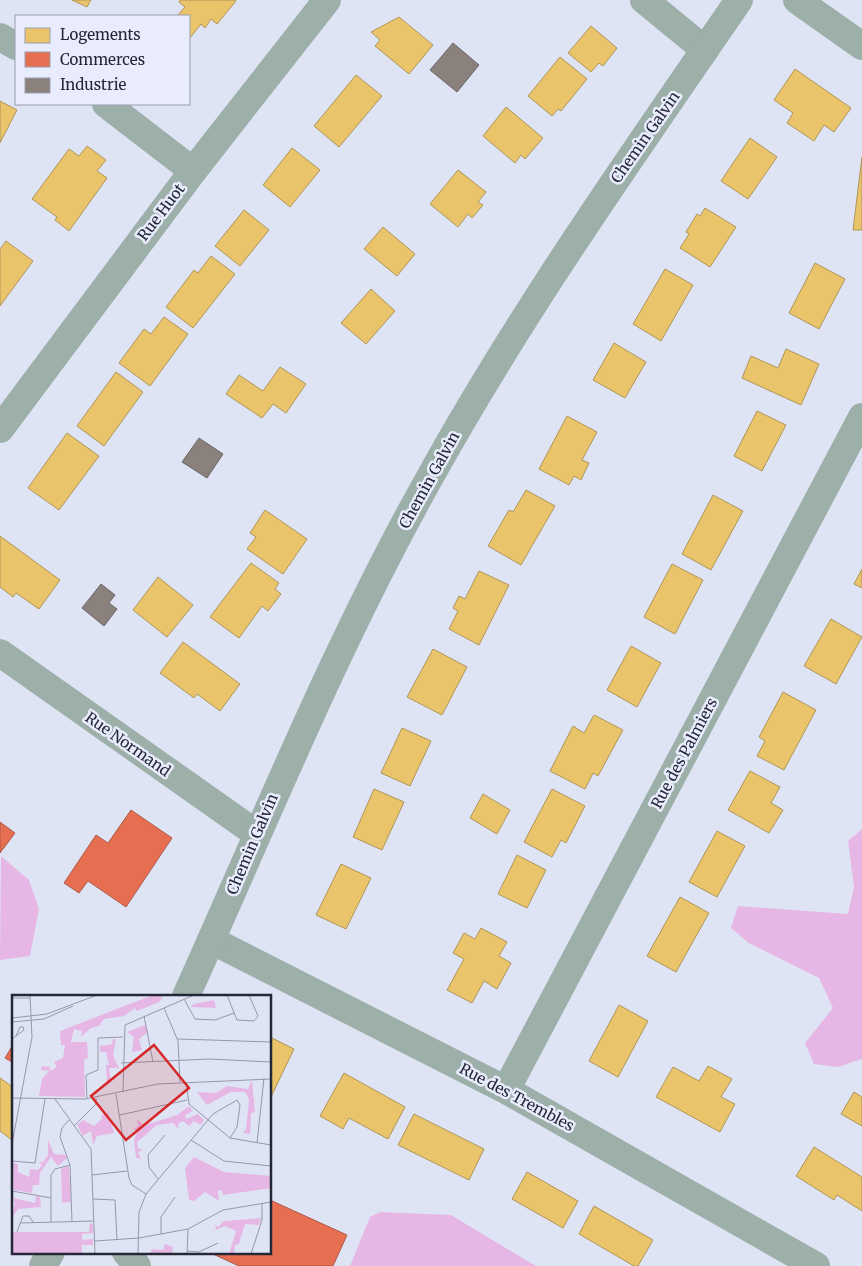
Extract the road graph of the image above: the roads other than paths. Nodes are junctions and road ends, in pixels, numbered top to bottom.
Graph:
1 (327, 0) edge
2 (644, 0) edge
3 (739, 0) edge
4 (797, 0) edge
5 (0, 37) edge
6 (15, 45) edge
7 (862, 46) edge
8 (705, 50) junction
9 (107, 105) edge
10 (193, 170) junction
11 (862, 417) edge
12 (0, 429) edge
13 (0, 653) edge
14 (256, 834) junction
15 (210, 940) junction
16 (186, 995) edge
17 (506, 1090) junction
18 (50, 1254) edge
19 (128, 1254) edge
20 (43, 1266) edge
21 (137, 1266) edge
22 (816, 1266) edge

1 - 10 street, Rue Huot
2 - 8 street
3 - 8 street, Chemin Galvin
4 - 7 street
5 - 6 street
8 - 14 street, Chemin Galvin
9 - 10 street
10 - 12 street, Rue Huot
11 - 17 street, Rue des Palmiers
13 - 14 street, Rue Normand
14 - 15 street, Chemin Galvin
15 - 16 street, Chemin Galvin
15 - 17 street, Rue des Trembles
17 - 22 street, Rue des Trembles
18 - 20 street
19 - 21 street

